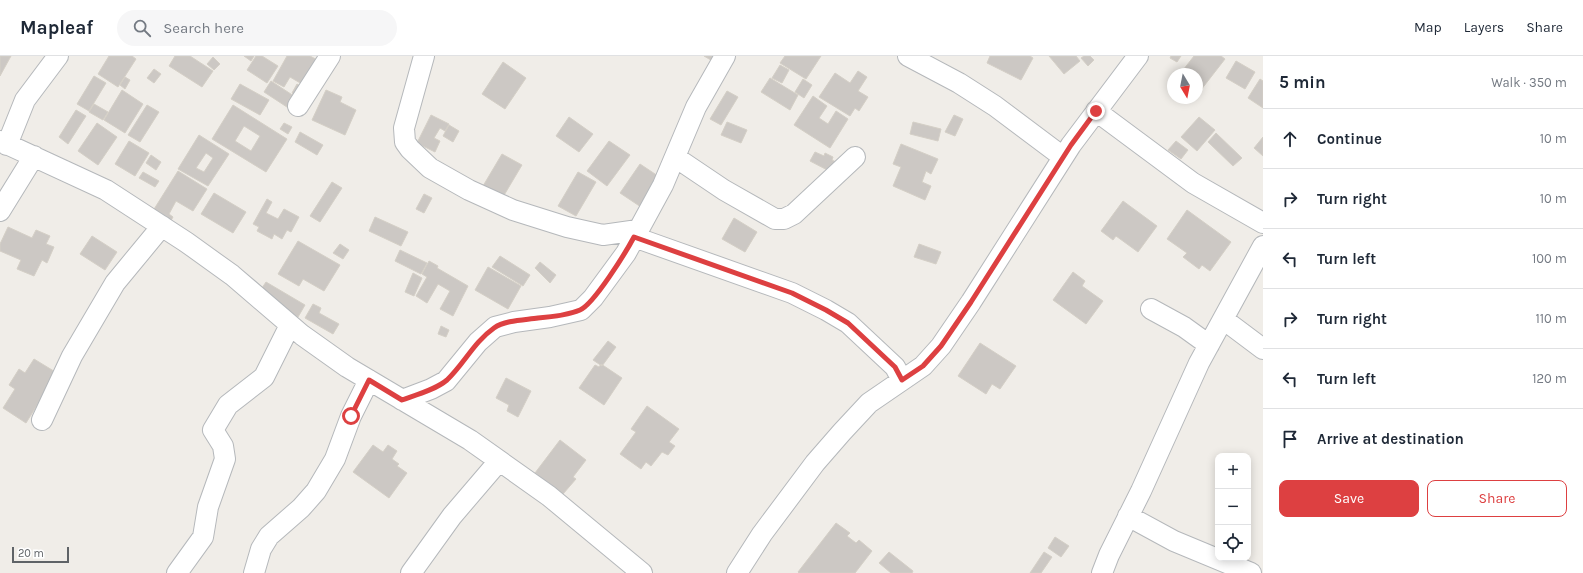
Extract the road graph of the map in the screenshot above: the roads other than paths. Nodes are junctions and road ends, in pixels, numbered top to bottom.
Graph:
1 (58, 56) edge
2 (330, 56) edge
3 (424, 56) edge
4 (725, 56) edge
5 (908, 56) edge
6 (1138, 56) edge
7 (298, 106) dead end
8 (1096, 111) junction
9 (4, 143) edge
10 (34, 156) junction
11 (675, 157) junction
12 (855, 157) dead end
13 (1063, 157) junction
14 (0, 211) edge
15 (1263, 223) edge
16 (162, 226) junction
17 (636, 233) junction
18 (1263, 246) edge
19 (1151, 309) dead end
20 (1223, 319) junction
21 (290, 325) junction
22 (1209, 346) junction
23 (1263, 349) edge
24 (369, 380) junction
25 (902, 380) junction
26 (402, 400) junction
27 (42, 420) dead end
28 (499, 461) junction
29 (1128, 516) junction
30 (177, 573) edge
31 (254, 573) edge
32 (411, 573) edge
33 (642, 573) edge
34 (737, 573) edge
35 (1102, 573) edge
36 (1251, 573) edge

1 - 9 street
2 - 7 street
3 - 17 street
4 - 11 street
5 - 13 street
6 - 8 street
8 - 13 street
8 - 15 street
9 - 10 street
10 - 14 street
10 - 16 street
11 - 12 street
11 - 17 street
13 - 25 street
16 - 21 street
16 - 27 street
17 - 25 street
17 - 26 street
18 - 20 street
19 - 22 street
20 - 22 street
20 - 23 street
21 - 24 street
21 - 30 street
22 - 29 street
24 - 26 street
24 - 31 street
25 - 34 street
26 - 28 street
28 - 32 street
28 - 33 street
29 - 35 street
29 - 36 street

